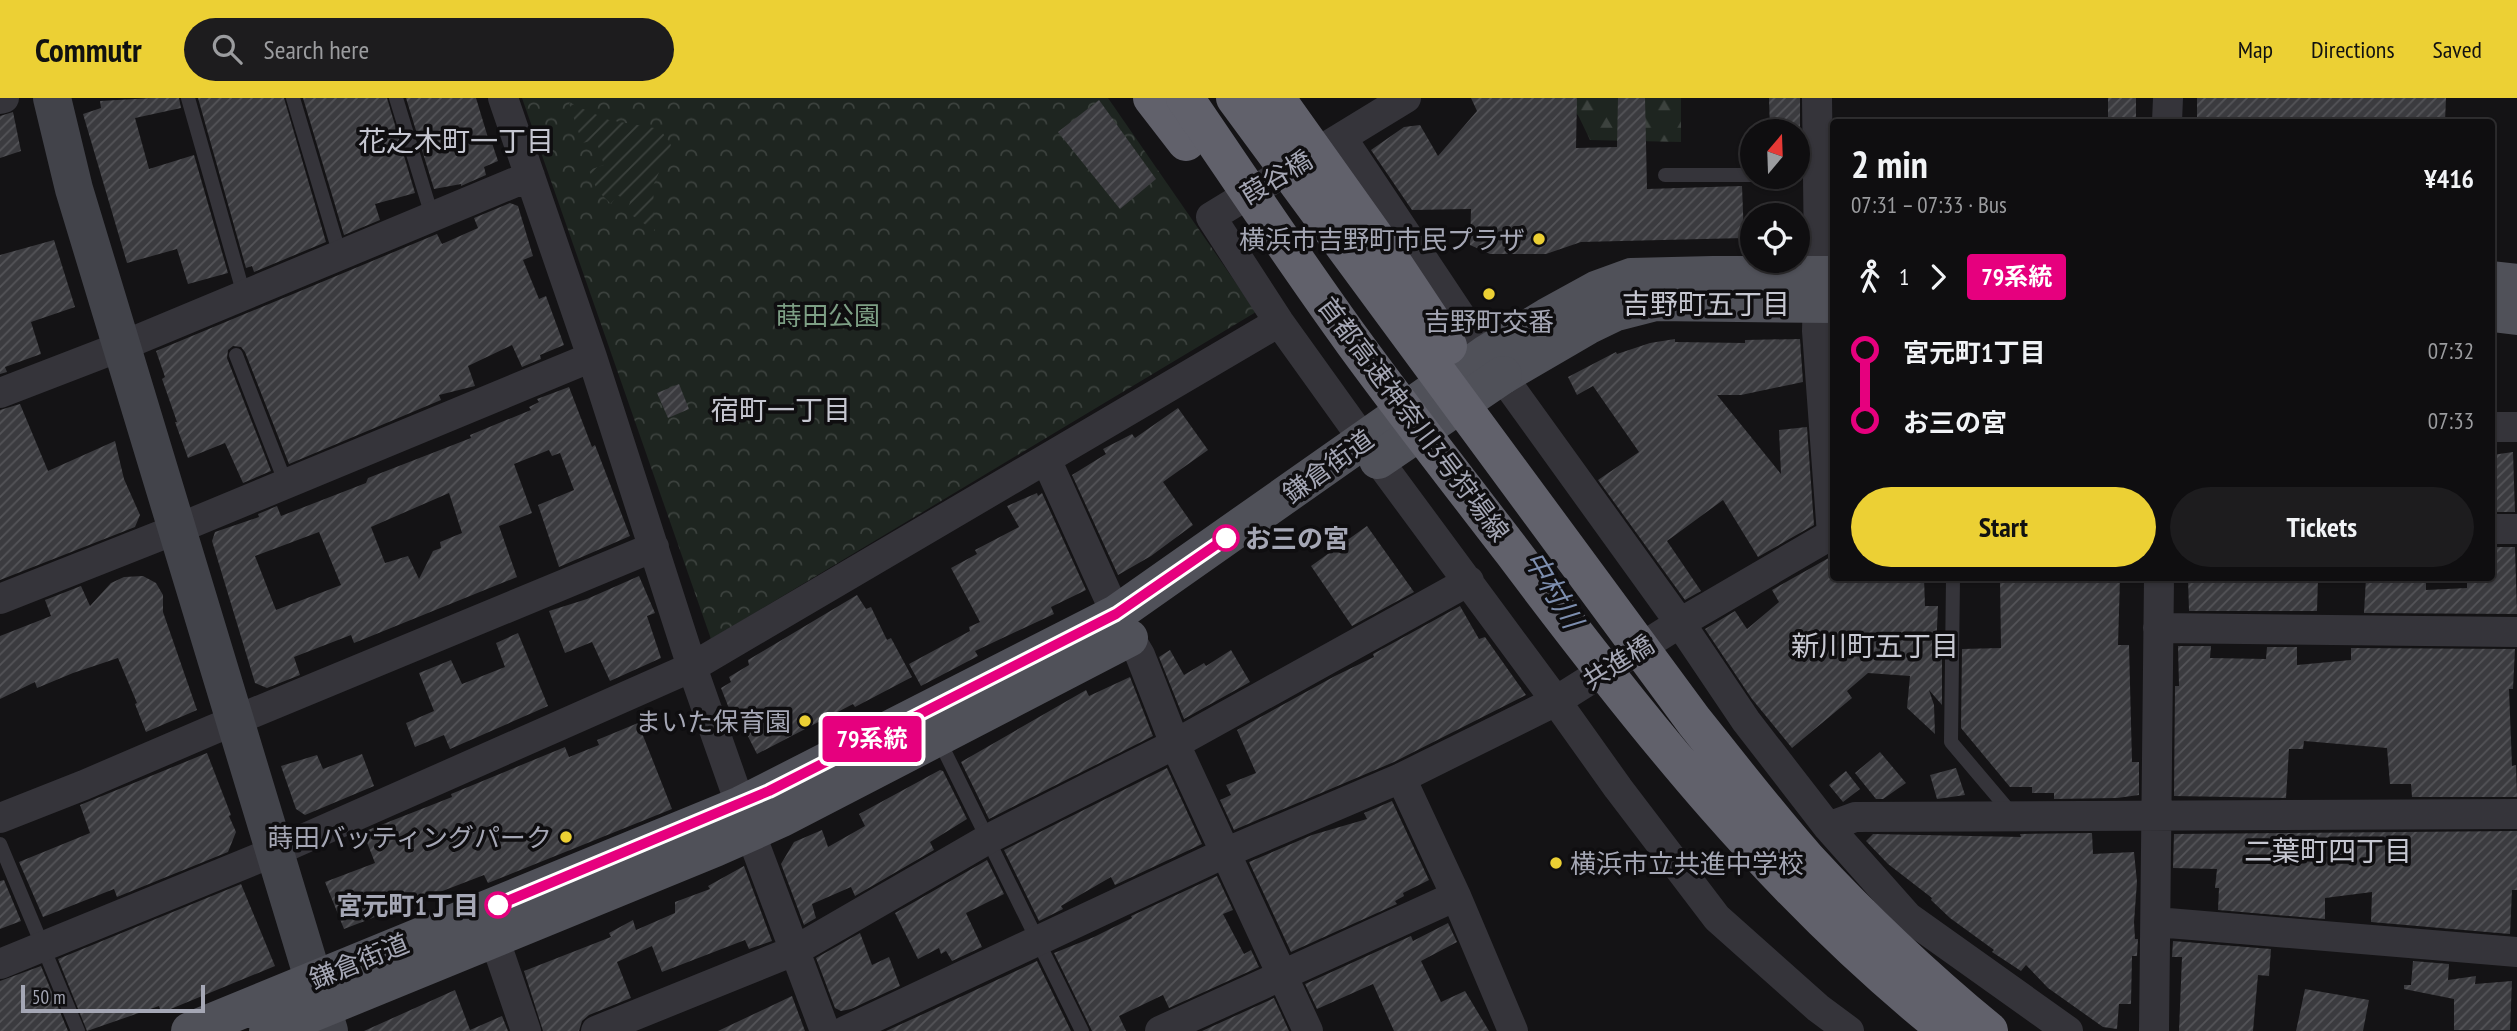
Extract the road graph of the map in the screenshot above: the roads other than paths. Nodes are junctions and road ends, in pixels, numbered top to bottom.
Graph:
1 (52, 98) edge
2 (188, 98) edge
3 (293, 98) edge
4 (396, 98) edge
5 (503, 98) edge
6 (1152, 98) edge
7 (1185, 98) edge
8 (1235, 98) edge
9 (1276, 98) edge
10 (1294, 98) edge
11 (1406, 98) edge
12 (1817, 98) edge
13 (2168, 98) edge
14 (2167, 119) edge
15 (1342, 138) junction
16 (1665, 175) dead end
17 (1740, 175) edge
18 (530, 176) junction
19 (432, 216) junction
20 (340, 254) junction
21 (2495, 280) edge
22 (2517, 283) edge
23 (1826, 289) edge
24 (244, 295) junction
25 (1414, 295) junction
26 (2495, 313) edge
27 (2517, 316) edge
28 (1279, 322) junction
29 (122, 346) junction
30 (236, 355) dead end
31 (592, 357) junction
32 (1495, 364) junction
33 (0, 393) edge
34 (2495, 427) edge
35 (2517, 427) edge
36 (1830, 429) edge
37 (1371, 450) junction
38 (1046, 459) junction
39 (286, 484) junction
40 (177, 529) junction
41 (2495, 529) edge
42 (2517, 529) edge
43 (1830, 536) edge
44 (654, 548) junction
45 (1469, 581) junction
46 (1953, 581) edge
47 (2159, 581) edge
48 (0, 599) edge
49 (1563, 620) junction
50 (1680, 623) junction
51 (1123, 626) junction
52 (2158, 628) junction
53 (2517, 632) edge
54 (692, 667) junction
55 (1556, 701) junction
56 (236, 720) junction
57 (1694, 721) junction
58 (937, 737) junction
59 (1175, 744) junction
60 (1401, 778) junction
61 (2157, 814) junction
62 (2517, 814) edge
63 (2013, 815) junction
64 (0, 818) edge
65 (746, 818) junction
66 (1828, 827) junction
67 (988, 839) junction
68 (0, 844) edge
69 (276, 850) junction
70 (1227, 852) junction
71 (1456, 896) junction
72 (2156, 922) junction
73 (492, 939) junction
74 (1036, 942) junction
75 (43, 947) junction
76 (796, 950) junction
77 (2517, 952) edge
78 (0, 964) edge
79 (1282, 976) junction
80 (322, 1006) edge
81 (78, 1031) edge
82 (190, 1031) edge
83 (268, 1031) edge
84 (526, 1031) edge
85 (596, 1031) edge
86 (825, 1031) edge
87 (845, 1031) edge
88 (1082, 1031) edge
89 (1160, 1031) edge
90 (1308, 1031) edge
91 (1513, 1031) edge
92 (1849, 1031) edge
93 (1948, 1031) edge
94 (1989, 1031) edge
95 (2068, 1031) edge
96 (2154, 1031) edge

1 - 29 street
2 - 24 lane
3 - 20 lane
4 - 19 lane
5 - 18 street
6 - 49 highway, bridge
7 - 49 highway, 首都高速神奈川3号狩場線, bridge
8 - 57 highway, 首都高速神奈川3号狩場線, bridge
9 - 25 highway, bridge
10 - 25 highway, bridge
11 - 15 street, 葭谷橋
12 - 23 street
13 - 14 street
15 - 28 street, 葭谷橋
15 - 32 street
16 - 17 lane
18 - 19 street
18 - 31 street
19 - 20 street
20 - 24 street
21 - 22 main road
23 - 32 main road, 鎌倉街道
23 - 36 street
24 - 29 street
25 - 57 highway, bridge
26 - 27 main road
28 - 37 street
28 - 38 street
29 - 33 street
29 - 40 street
30 - 39 lane
31 - 39 street
31 - 44 street
32 - 37 main road, 鎌倉街道, bridge
32 - 50 street
34 - 35 street
37 - 45 street
37 - 51 main road, 鎌倉街道
38 - 51 street
38 - 54 street
39 - 40 street
40 - 48 street
40 - 56 street
41 - 42 street
43 - 50 street, 共進橋
44 - 54 street
44 - 56 street
45 - 55 street
45 - 59 street
46 - 63 lane
47 - 52 street
49 - 93 highway, 首都高速神奈川3号狩場線, bridge
50 - 55 street, 共進橋
50 - 66 street
51 - 58 main road, 鎌倉街道
51 - 59 street
51 - 65 main road, 鎌倉街道
52 - 53 street
52 - 61 street
54 - 65 street
54 - 69 street
55 - 60 street, 共進橋
55 - 92 street
56 - 64 street
56 - 69 street
57 - 94 highway, 首都高速神奈川3号狩場線, bridge
58 - 65 main road, 鎌倉街道
58 - 67 lane
59 - 67 street
59 - 70 street
60 - 70 street, 共進橋
60 - 71 street
61 - 62 street
61 - 63 street
61 - 72 street
63 - 66 street
65 - 73 main road, 鎌倉街道
65 - 76 street
65 - 80 main road, 鎌倉街道
66 - 95 street
67 - 74 lane
67 - 76 street
68 - 75 lane
69 - 75 street
69 - 80 street
70 - 74 street, 共進橋
70 - 79 street
71 - 79 street
71 - 91 street
72 - 77 street
72 - 96 street
73 - 80 main road, 鎌倉街道
73 - 84 street
74 - 87 street, 共進橋
74 - 88 lane
75 - 78 street
75 - 81 lane
76 - 85 street
76 - 86 street
79 - 89 street
79 - 90 street
80 - 82 main road, 鎌倉街道
80 - 83 main road, 鎌倉街道

